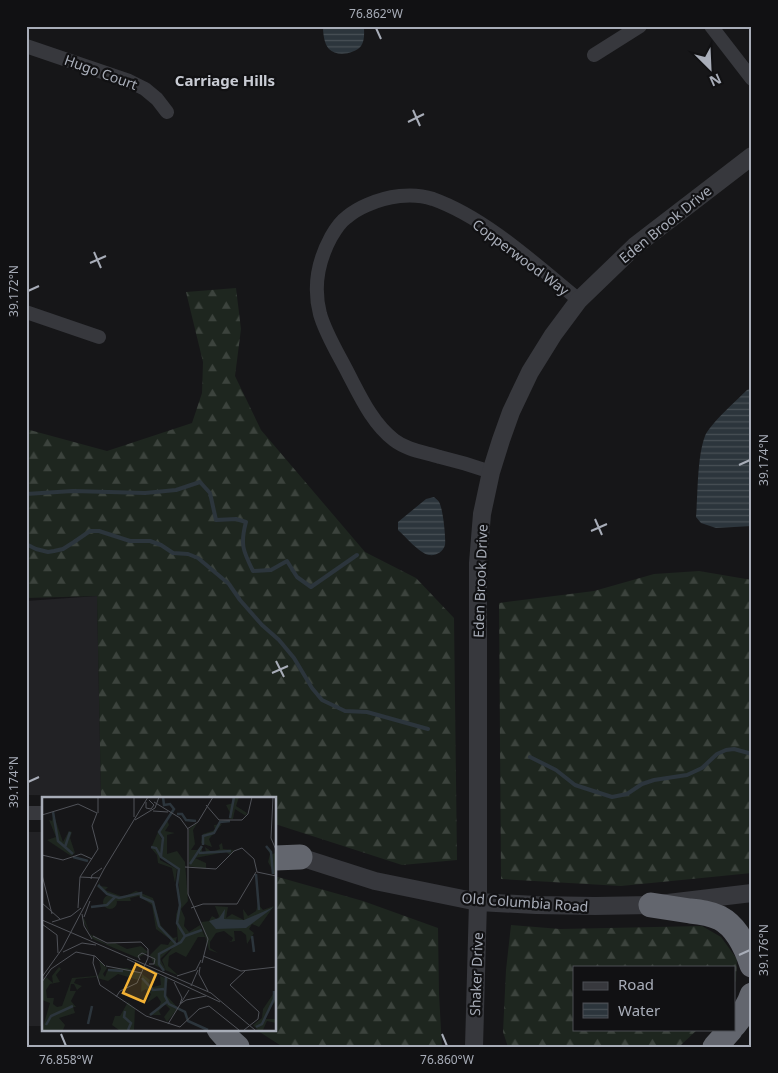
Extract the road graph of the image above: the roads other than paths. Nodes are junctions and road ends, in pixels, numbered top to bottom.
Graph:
1 (640, 26) edge
2 (711, 26) edge
3 (26, 46) edge
4 (594, 55) dead end
5 (752, 79) edge
6 (167, 112) dead end
7 (752, 156) edge
8 (578, 300) junction
9 (26, 312) edge
10 (99, 337) dead end
11 (490, 472) junction
12 (26, 813) edge
13 (42, 813) edge
14 (276, 848) edge
15 (300, 857) junction
16 (276, 858) edge
17 (752, 894) edge
18 (478, 902) junction
19 (651, 904) junction
20 (752, 965) edge
21 (752, 995) edge
22 (736, 1023) edge
23 (220, 1030) edge
24 (731, 1030) edge
25 (474, 1044) edge
26 (236, 1047) edge
27 (715, 1047) edge

1 - 4 street
2 - 5 street
3 - 6 street, Hugo Court
7 - 8 street, Eden Brook Drive
8 - 11 street, Eden Brook Drive
8 - 11 street, Copperwood Way
9 - 10 street
11 - 18 street, Eden Brook Drive
12 - 13 street
14 - 15 street, Old Columbia Road
15 - 16 highway
15 - 18 street, Old Columbia Road
17 - 19 street, Old Columbia Road
18 - 19 street, Old Columbia Road
18 - 25 street, Shaker Drive
19 - 20 highway
21 - 22 highway
23 - 26 highway
24 - 27 highway

